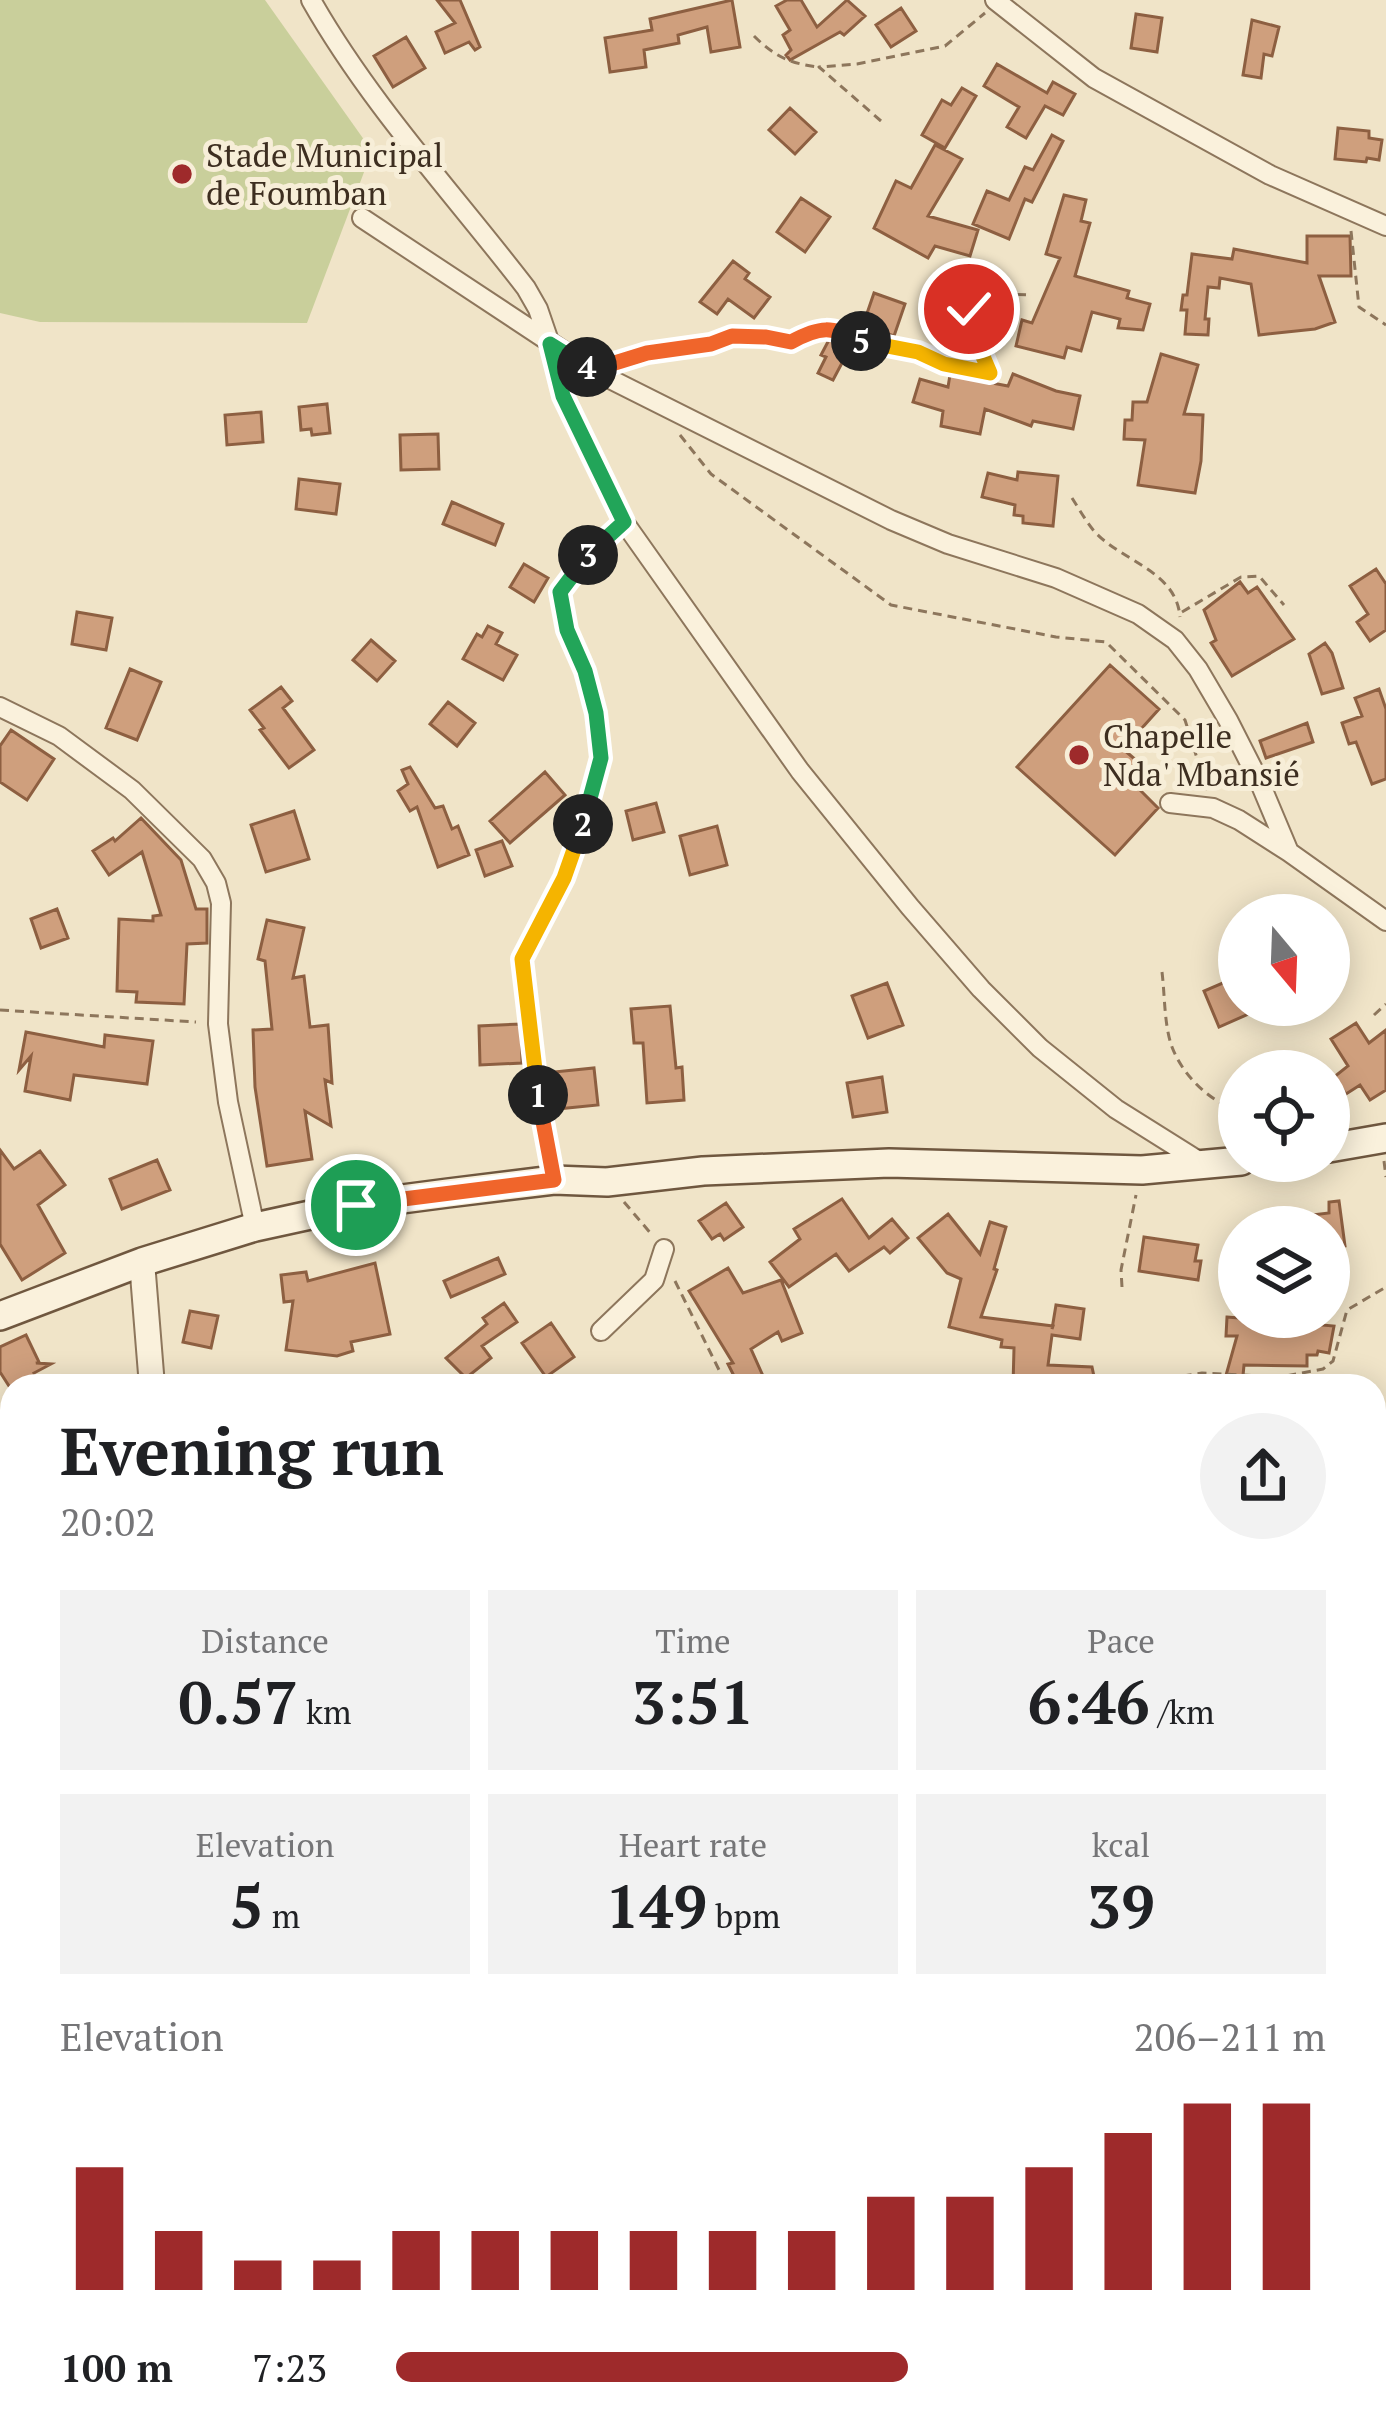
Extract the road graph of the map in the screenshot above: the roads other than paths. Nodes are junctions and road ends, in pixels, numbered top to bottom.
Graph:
1 (310, 0) edge
2 (996, 0) edge
3 (362, 218) dead end
4 (1386, 226) edge
5 (550, 344) junction
6 (0, 707) edge
7 (1170, 803) dead end
8 (1288, 852) junction
9 (1386, 921) edge
10 (1386, 1138) edge
11 (1350, 1144) edge
12 (1218, 1164) edge
13 (1206, 1166) junction
14 (255, 1227) junction
15 (664, 1249) dead end
16 (142, 1262) junction
17 (0, 1316) edge
18 (601, 1331) dead end
19 (151, 1374) edge

1 - 5 street
2 - 4 street
3 - 5 street
5 - 8 street
5 - 13 street
6 - 14 street
7 - 8 street
8 - 9 street
10 - 11 main road
12 - 13 main road
13 - 14 main road
14 - 16 main road
15 - 18 street
16 - 17 main road
16 - 19 street

